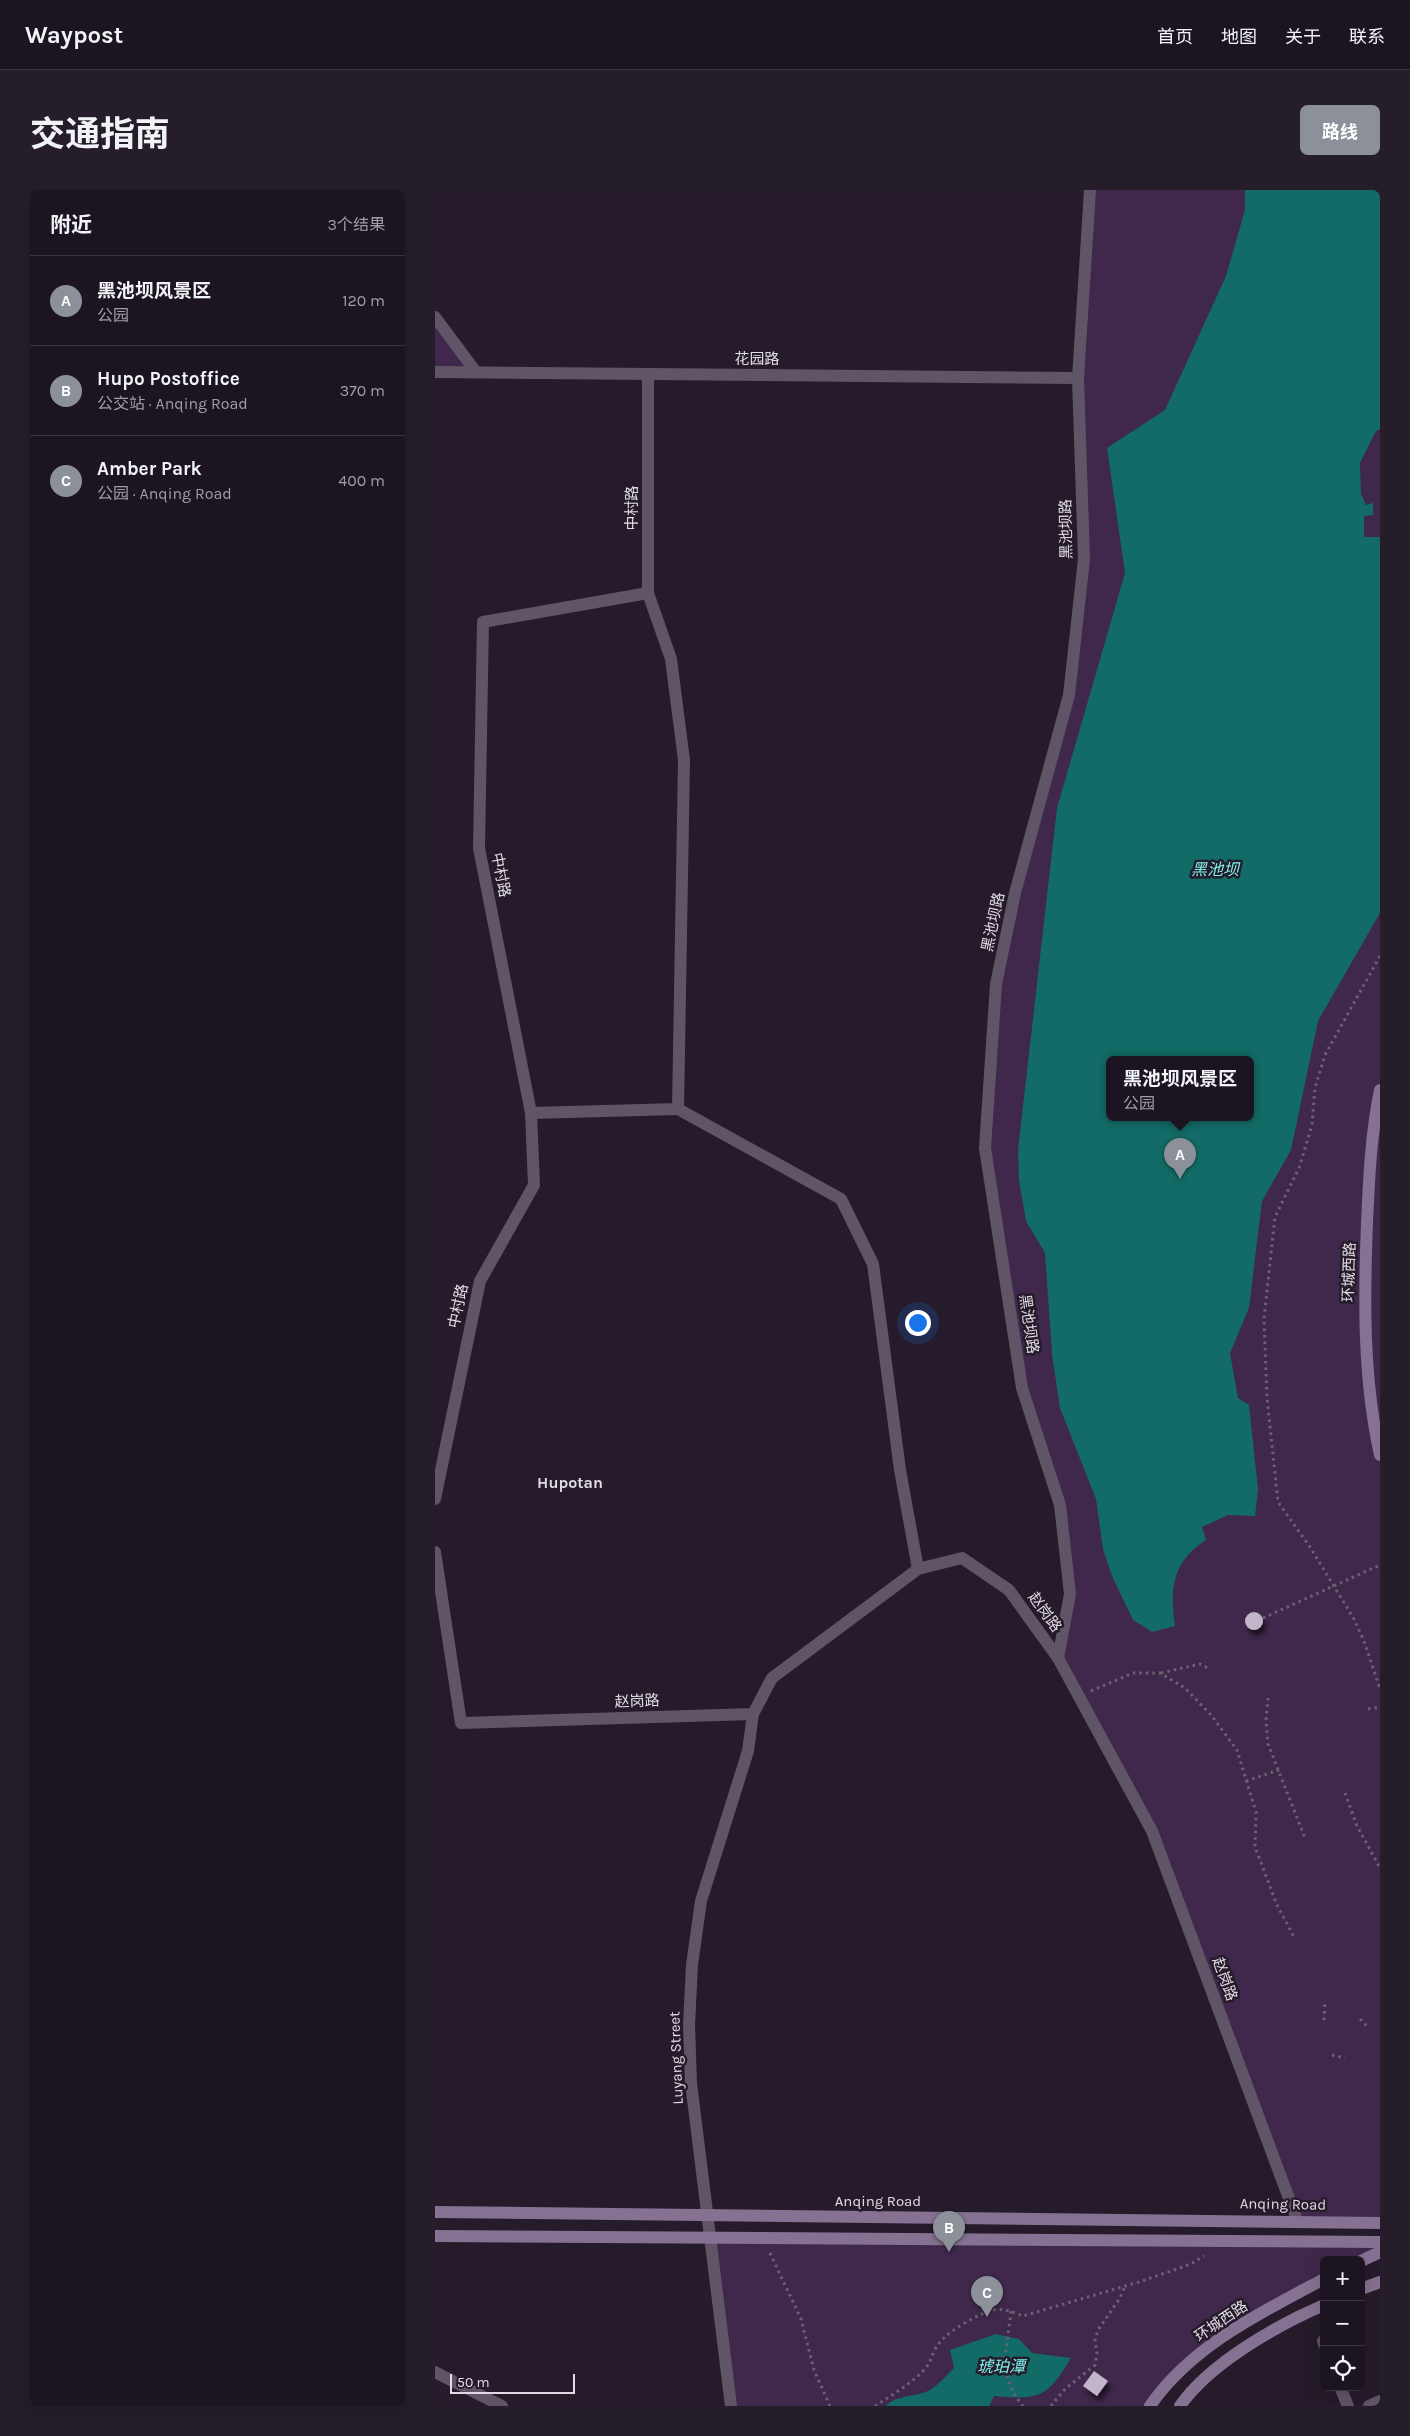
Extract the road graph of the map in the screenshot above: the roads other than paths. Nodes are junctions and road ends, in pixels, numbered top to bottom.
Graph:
1 (1090, 190) edge
2 (435, 316) edge
3 (435, 372) edge
4 (476, 372) junction
5 (648, 374) junction
6 (1078, 378) junction
7 (648, 593) junction
8 (1380, 1090) edge
9 (678, 1109) junction
10 (531, 1113) junction
11 (1380, 1454) edge
12 (435, 1499) edge
13 (435, 1552) edge
14 (917, 1569) junction
15 (1058, 1658) junction
16 (753, 1714) junction
17 (435, 2212) edge
18 (708, 2216) junction
19 (1297, 2220) junction
20 (1380, 2223) edge
21 (435, 2236) edge
22 (711, 2238) junction
23 (1380, 2242) edge
24 (1380, 2252) edge
25 (1365, 2259) edge
26 (1320, 2281) edge
27 (1380, 2282) edge
28 (1365, 2288) edge
29 (1320, 2307) edge
30 (435, 2372) edge
31 (1342, 2391) edge
32 (1380, 2400) edge
33 (502, 2406) edge
34 (731, 2406) edge
35 (1151, 2406) edge
36 (1180, 2406) edge
37 (1348, 2406) edge
38 (1369, 2406) edge

1 - 6 street, 黑池坝路
2 - 4 street
3 - 4 street, 花园路
4 - 5 street, 花园路
5 - 6 street, 花园路
5 - 7 street, 中村路
6 - 15 street, 黑池坝路
7 - 9 street
7 - 10 street, 中村路
8 - 11 main road, 环城西路
9 - 10 street
9 - 14 street
10 - 12 street, 中村路
13 - 16 street, 赵岗路
14 - 15 street, 赵岗路
14 - 16 street, 赵岗路
15 - 19 street, 赵岗路
16 - 18 street, Luyang Street
17 - 18 main road, Anqing Road
18 - 19 main road, Anqing Road
18 - 22 street, Luyang Street
19 - 20 main road, Anqing Road
21 - 22 main road
22 - 23 main road
22 - 34 street, Luyang Street
24 - 25 main road
26 - 35 main road, 环城西路
27 - 28 main road
29 - 36 main road
30 - 33 street
31 - 37 street
32 - 38 street

